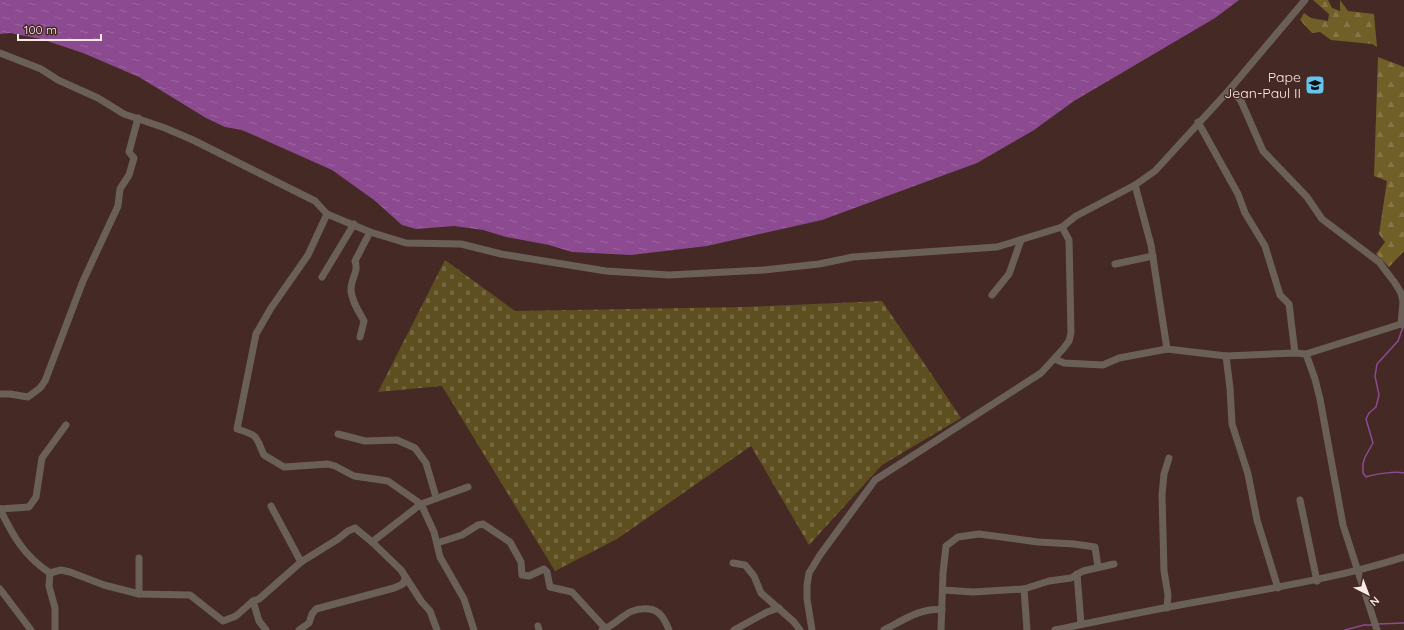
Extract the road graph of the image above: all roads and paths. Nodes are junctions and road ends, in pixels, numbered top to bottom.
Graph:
1 (1305, 0) edge
2 (0, 54) edge
3 (1230, 88) junction
4 (138, 118) junction
5 (1198, 122) junction
6 (1135, 185) junction
7 (328, 214) junction
8 (354, 224) junction
9 (1062, 227) junction
10 (370, 232) junction
11 (1021, 240) junction
12 (1153, 256) junction
13 (1115, 264) dead end
14 (322, 277) dead end
15 (992, 295) dead end
16 (1402, 324) edge
17 (360, 336) dead end
18 (1167, 349) junction
19 (1295, 353) junction
20 (1306, 354) junction
21 (1226, 356) junction
22 (1055, 359) junction
23 (0, 394) edge
24 (66, 425) dead end
25 (338, 434) dead end
26 (1169, 458) dead end
27 (468, 487) dead end
28 (436, 497) junction
29 (1300, 500) dead end
30 (421, 504) junction
31 (271, 506) dead end
32 (0, 509) edge
33 (372, 542) junction
34 (436, 544) junction
35 (139, 558) dead end
36 (1404, 558) edge
37 (301, 562) junction
38 (733, 562) dead end
39 (1114, 564) dead end
40 (1098, 567) junction
41 (1357, 572) junction
42 (50, 573) junction
43 (1078, 574) junction
44 (405, 578) junction
45 (1316, 581) junction
46 (1278, 588) junction
47 (0, 589) edge
48 (1024, 589) junction
49 (944, 590) junction
50 (139, 594) junction
51 (253, 601) junction
52 (779, 608) junction
53 (1167, 608) junction
54 (942, 610) junction
55 (1081, 624) junction
56 (1375, 626) edge
57 (604, 629) edge
58 (31, 630) edge
59 (55, 630) edge
60 (266, 630) edge
61 (299, 630) edge
62 (437, 630) edge
63 (474, 630) edge
64 (669, 630) edge
65 (734, 630) edge
66 (800, 630) edge
67 (812, 630) edge
68 (884, 630) edge
69 (941, 630) edge
70 (1028, 630) edge
71 (1055, 630) edge

1 - 3 street
2 - 4 street
3 - 5 street
3 - 16 street
4 - 7 street
4 - 23 street
5 - 6 street
5 - 19 street
6 - 9 street
6 - 12 street
7 - 8 street
7 - 30 street
8 - 10 street
8 - 14 street
9 - 11 street
9 - 22 street
10 - 11 street
10 - 17 street
11 - 15 street
12 - 13 street
12 - 18 street
16 - 20 street
18 - 21 street
18 - 22 street
19 - 20 street
19 - 21 street
20 - 41 street
21 - 46 street
22 - 67 street
24 - 32 street
25 - 28 street
26 - 53 street
27 - 28 street
28 - 30 street
29 - 45 street
30 - 33 street
30 - 34 street
31 - 37 street
32 - 42 street
33 - 37 street
33 - 44 street
34 - 57 street
34 - 63 street
35 - 50 street
36 - 41 street
37 - 51 street
38 - 52 street
39 - 40 street
40 - 43 street
40 - 49 street
41 - 45 street
41 - 56 street
42 - 50 street
42 - 59 street
43 - 48 street
43 - 55 street
44 - 61 street
44 - 62 street
45 - 46 street
46 - 53 street
47 - 58 street
48 - 49 street
48 - 70 street
49 - 54 street
50 - 51 street
51 - 60 street
52 - 65 street
52 - 66 street
53 - 55 street
54 - 68 street
54 - 69 street
55 - 71 street
57 - 64 street

